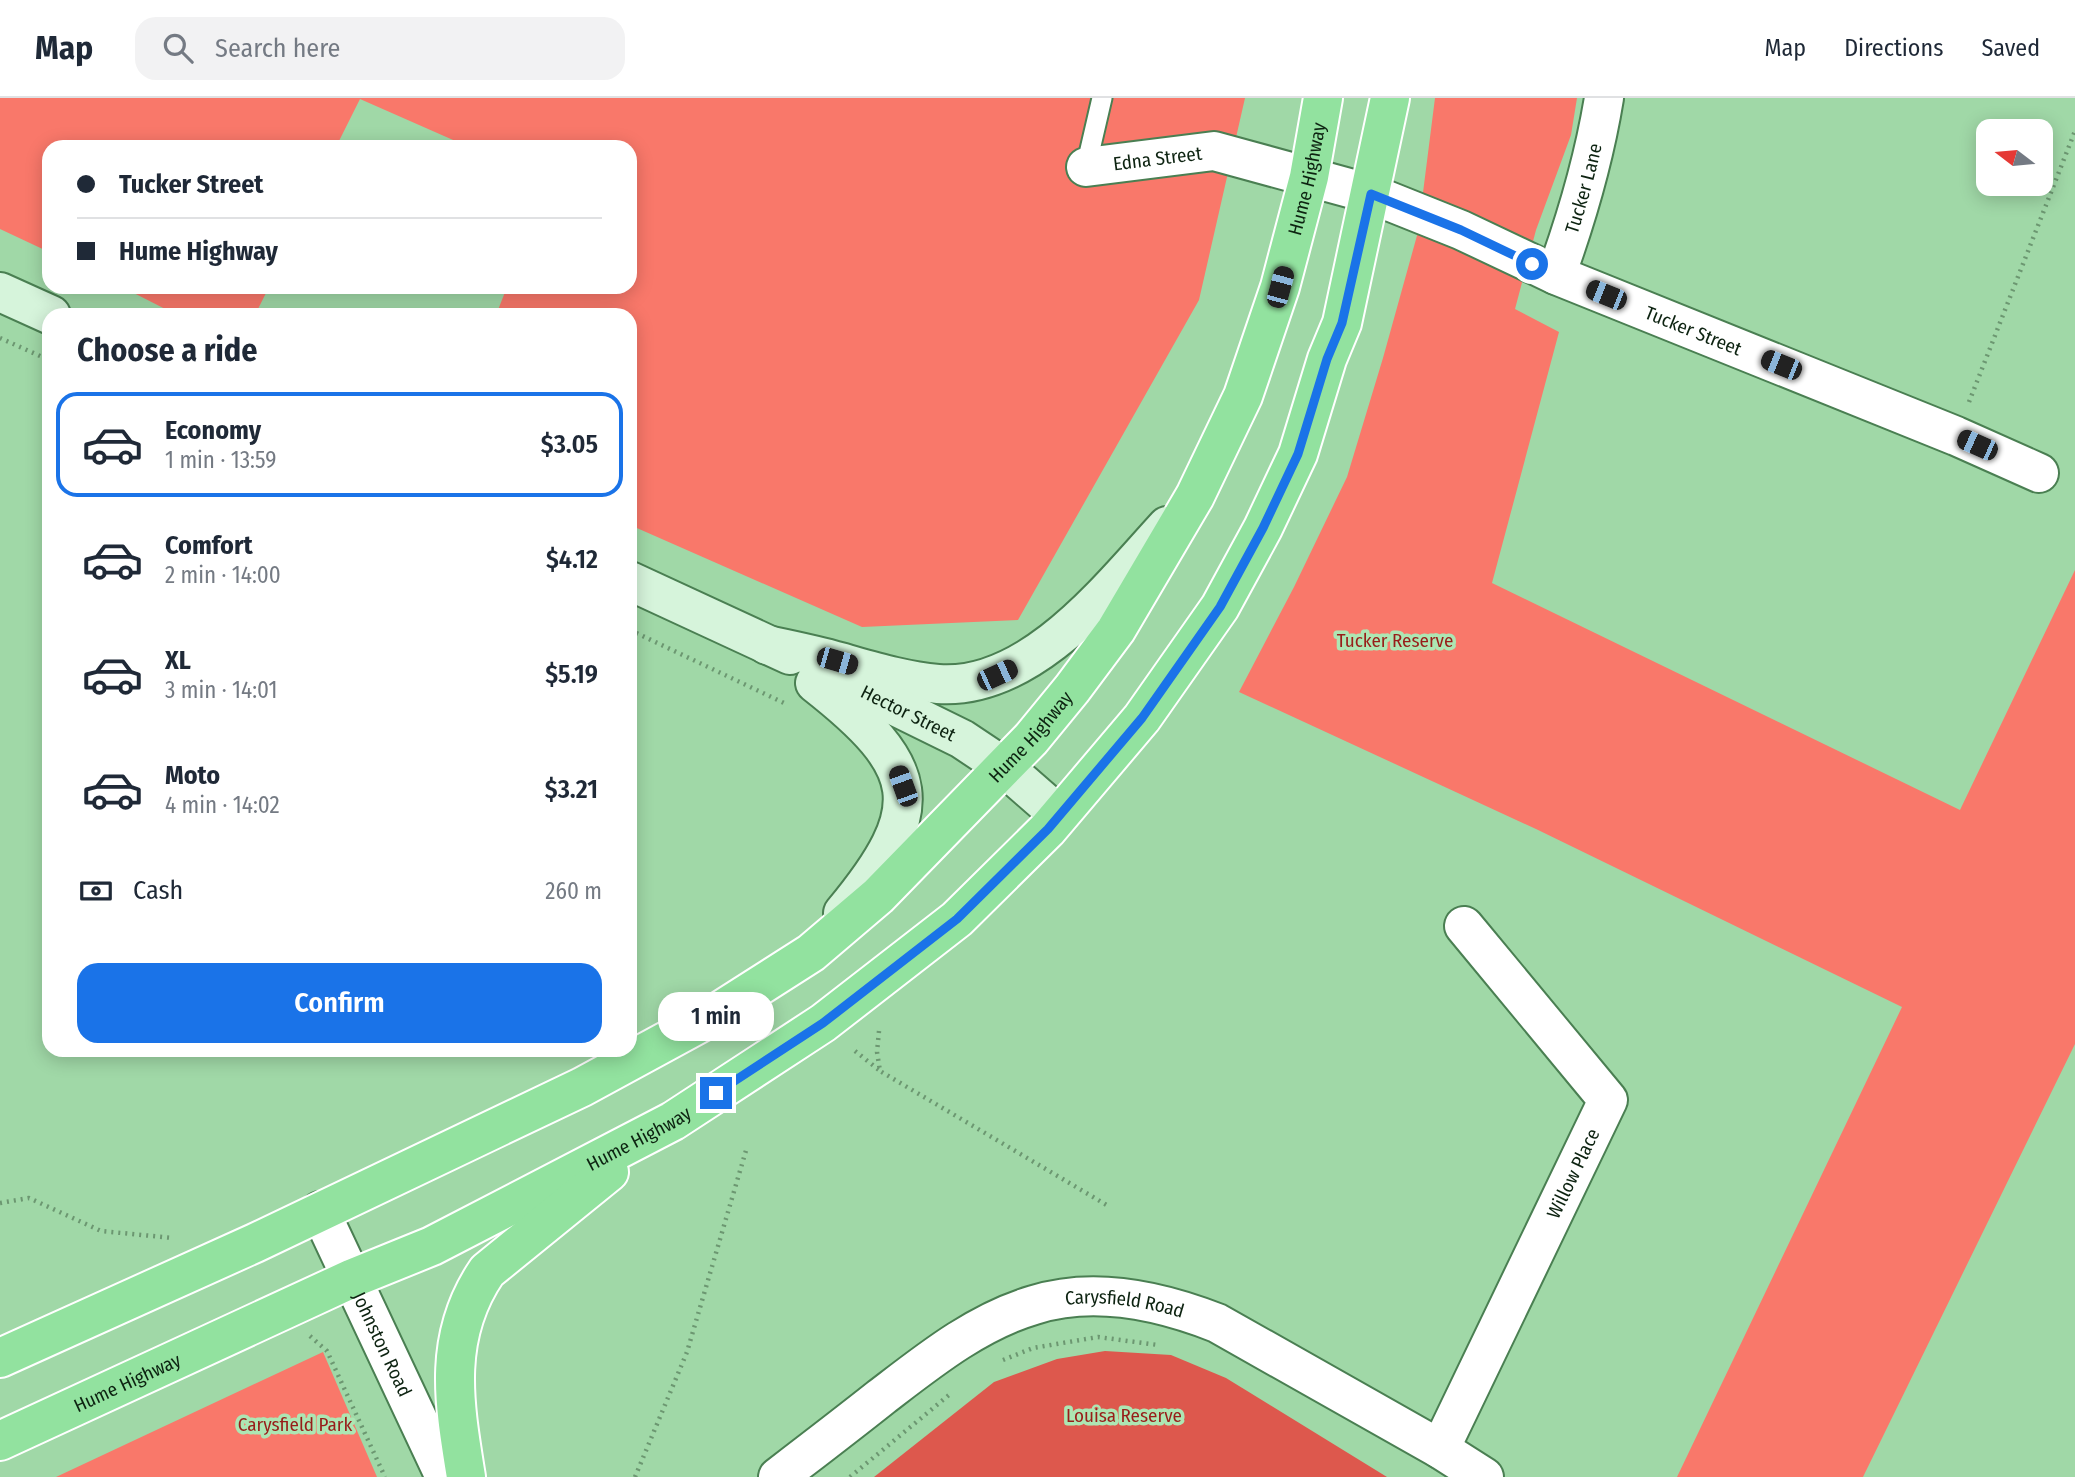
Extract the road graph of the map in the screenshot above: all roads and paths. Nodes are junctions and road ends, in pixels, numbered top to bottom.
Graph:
1 (1102, 98) edge
2 (1323, 98) edge
3 (1390, 98) edge
4 (1604, 98) edge
5 (2075, 131) edge
6 (1086, 167) joint
7 (1309, 177) junction
8 (1371, 194) junction
9 (1556, 275) junction
10 (0, 292) edge
11 (42, 311) edge
12 (0, 338) edge
13 (42, 357) edge
14 (1956, 436) junction
15 (2039, 472) dead end
16 (1195, 496) junction
17 (637, 584) edge
18 (637, 634) edge
19 (767, 645) junction
20 (787, 704) dead end
21 (1004, 767) junction
22 (1059, 816) junction
23 (1464, 926) dead end
24 (811, 953) junction
25 (879, 1031) dead end
26 (855, 1051) dead end
27 (880, 1071) junction
28 (673, 1121) junction
29 (747, 1147) dead end
30 (0, 1203) edge
31 (1110, 1207) dead end
32 (320, 1211) junction
33 (181, 1239) dead end
34 (353, 1278) junction
35 (312, 1339) dead end
36 (1164, 1345) dead end
37 (0, 1358) edge
38 (1001, 1361) dead end
39 (950, 1394) dead end
40 (0, 1441) edge
41 (1440, 1449) junction
42 (384, 1477) edge
43 (445, 1477) edge
44 (466, 1477) edge
45 (635, 1477) edge
46 (778, 1477) edge
47 (850, 1477) edge
48 (1484, 1477) edge

1 - 6 lane
2 - 7 highway, Hume Highway
3 - 8 highway, Hume Highway
4 - 9 street, Tucker Lane
5 - 14 path
6 - 7 street, Edna Street
7 - 8 street, Tucker Street
7 - 16 highway, Hume Highway
8 - 9 street, Tucker Street
8 - 22 highway, Hume Highway
9 - 14 street, Tucker Street
10 - 11 main road
12 - 13 path
14 - 15 street, Tucker Street
16 - 19 main road
16 - 21 highway, Hume Highway
17 - 19 main road, Hector Street
18 - 20 path
19 - 21 main road, Hector Street
19 - 24 main road
21 - 22 main road, Hector Street
21 - 24 highway, Hume Highway
22 - 28 highway, Hume Highway
23 - 41 street, Willow Place
24 - 32 highway, Hume Highway
25 - 27 path
26 - 27 path
27 - 31 path
28 - 34 highway, Hume Highway
28 - 44 highway
29 - 45 path
30 - 33 path
32 - 34 street, Johnston Road
32 - 37 highway, Hume Highway
34 - 40 highway, Hume Highway
34 - 43 street, Johnston Road
35 - 42 path
36 - 38 path
39 - 47 path
41 - 46 street, Carysfield Road
41 - 48 street, Carysfield Road

